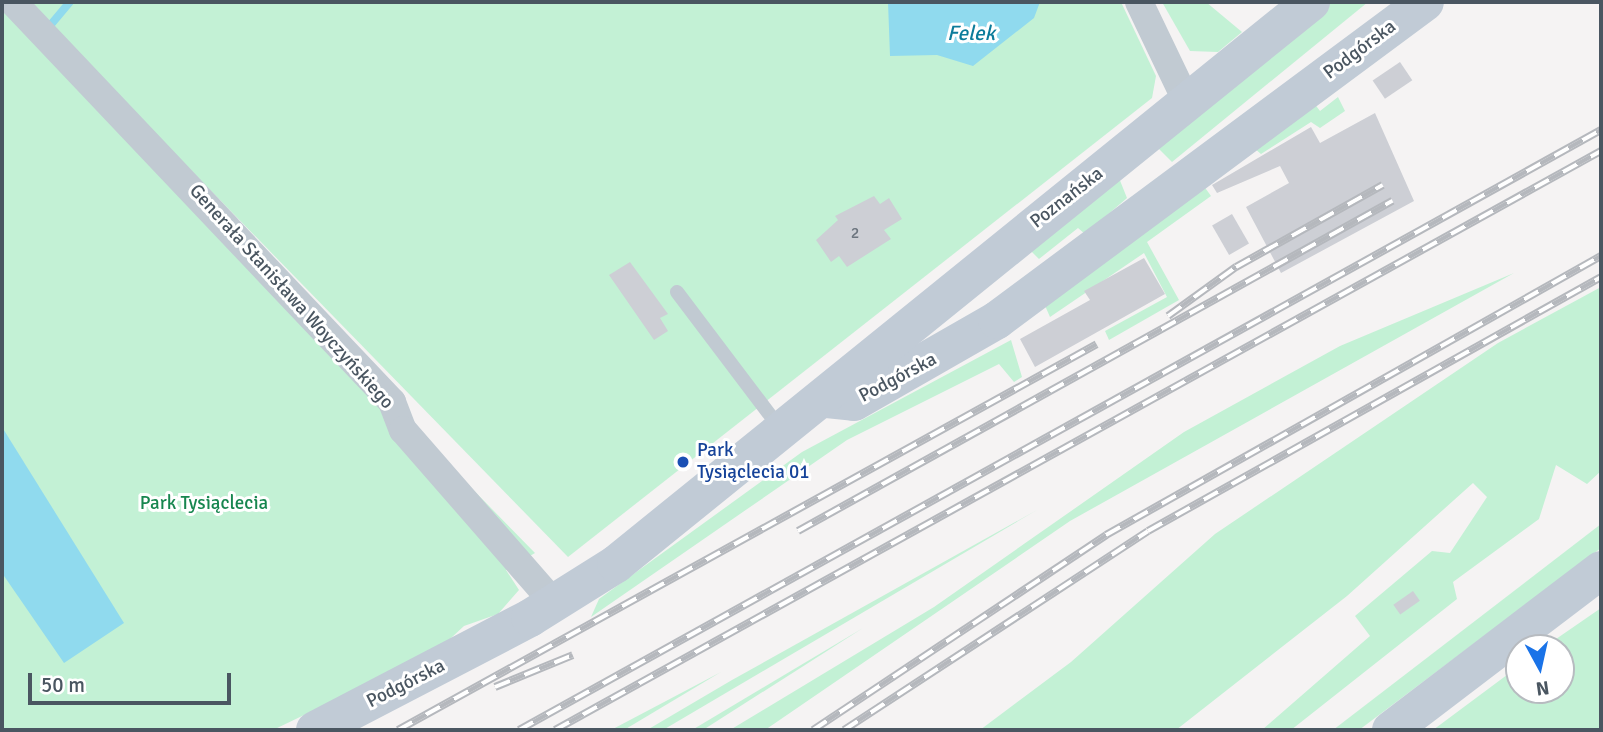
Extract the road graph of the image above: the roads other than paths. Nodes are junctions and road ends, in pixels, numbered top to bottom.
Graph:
1 (13, 2) edge
2 (1139, 2) edge
3 (1311, 2) edge
4 (1425, 2) edge
5 (1187, 102) junction
6 (677, 292) dead end
7 (827, 399) junction
8 (784, 433) junction
9 (1601, 570) edge
10 (555, 604) junction
11 (315, 730) edge
12 (1391, 730) edge

1 - 10 street, Generała Stanisława Woyczyńskiego
2 - 5 street
3 - 5 street, Poznańska
4 - 7 street, Podgórska
5 - 7 street, Poznańska
6 - 8 lane
7 - 8 street, Podgórska
8 - 10 street, Podgórska
9 - 12 street
10 - 11 street, Podgórska

